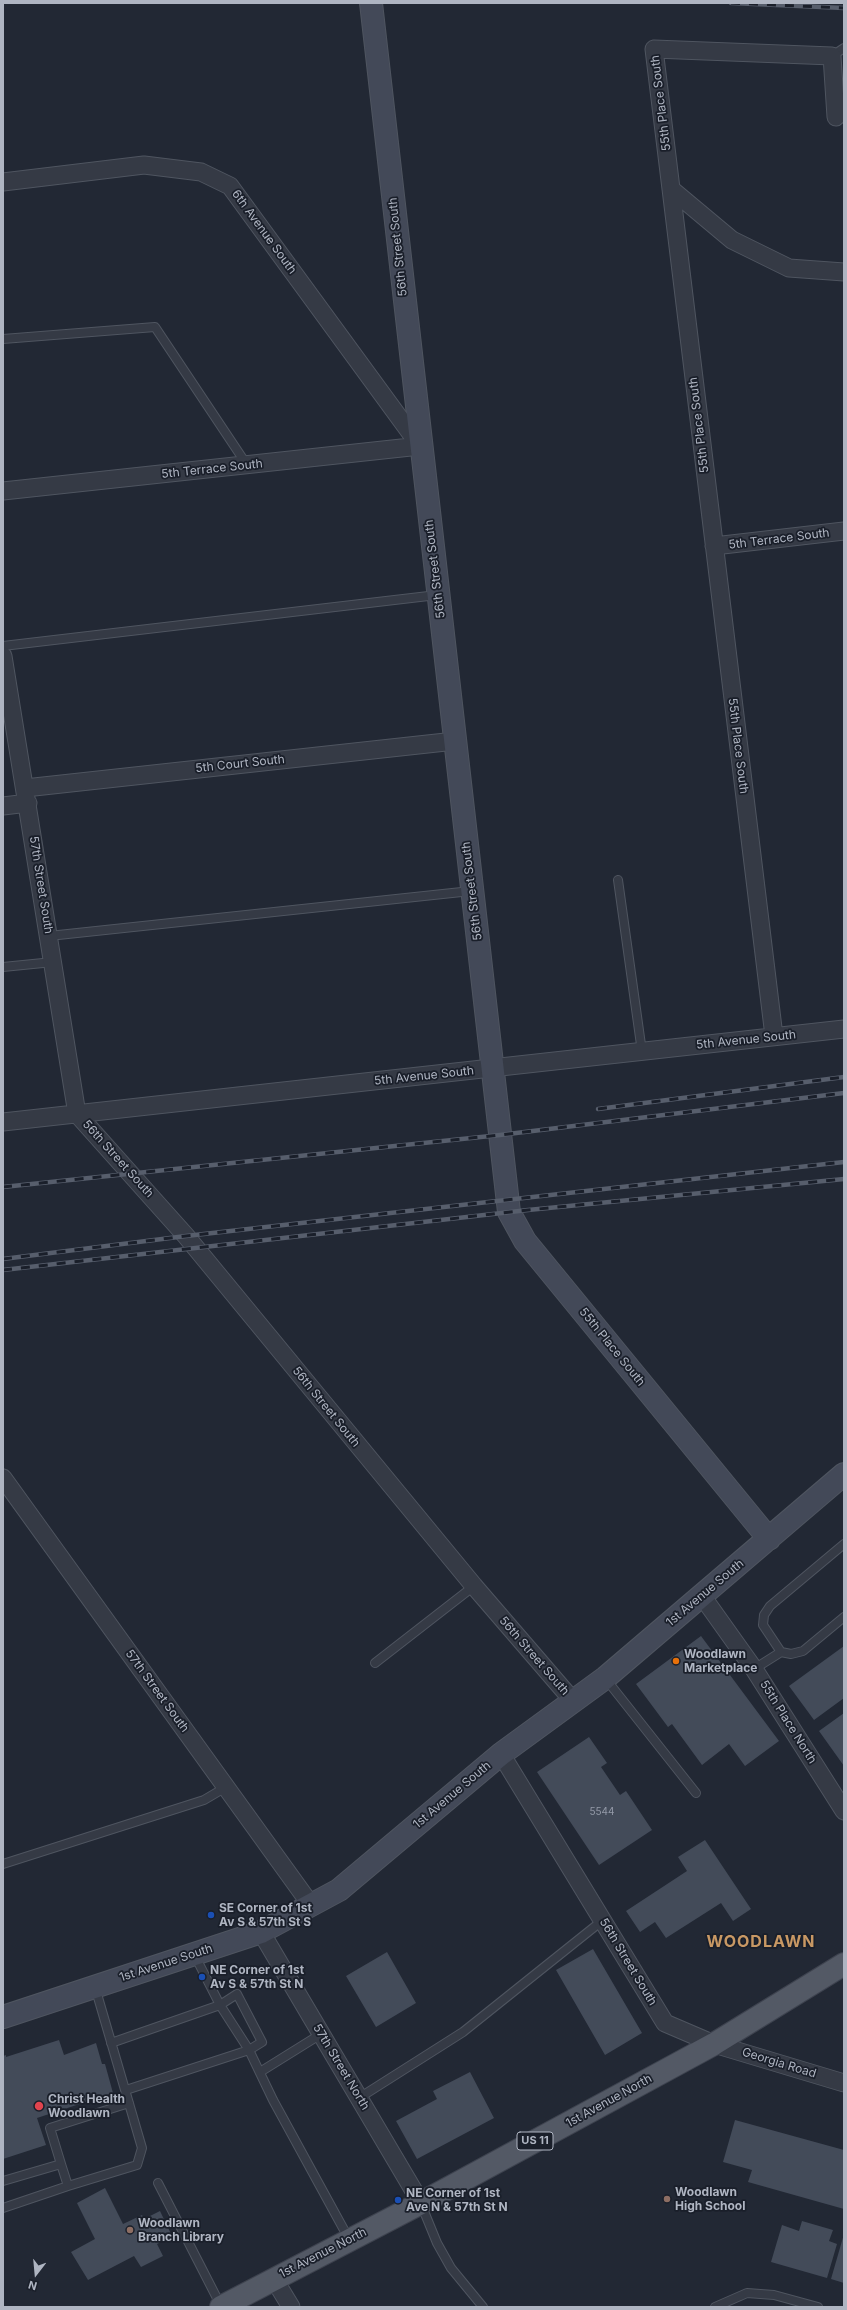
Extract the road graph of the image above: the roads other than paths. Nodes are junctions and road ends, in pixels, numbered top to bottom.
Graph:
1 (371, 3) edge
2 (838, 52) edge
3 (836, 117) dead end
4 (3, 182) edge
5 (671, 189) junction
6 (844, 272) edge
7 (3, 340) edge
8 (420, 446) junction
9 (247, 465) junction
10 (3, 491) edge
11 (844, 531) edge
12 (714, 546) junction
13 (438, 595) junction
14 (3, 646) edge
15 (3, 656) edge
16 (455, 741) junction
17 (26, 796) junction
18 (3, 806) edge
19 (618, 880) dead end
20 (472, 891) junction
21 (49, 936) junction
22 (53, 962) junction
23 (3, 967) edge
24 (844, 1029) edge
25 (774, 1036) junction
26 (642, 1052) junction
27 (493, 1068) junction
28 (77, 1114) junction
29 (3, 1122) edge
30 (500, 1135) joint
31 (844, 1474) edge
32 (3, 1478) edge
33 (769, 1539) junction
34 (844, 1544) edge
35 (474, 1586) junction
36 (702, 1596) junction
37 (844, 1617) edge
38 (781, 1652) junction
39 (375, 1663) dead end
40 (754, 1669) junction
41 (605, 1678) junction
42 (574, 1702) junction
43 (501, 1754) junction
44 (226, 1787) junction
45 (696, 1793) dead end
46 (844, 1811) edge
47 (3, 1864) edge
48 (312, 1905) junction
49 (603, 1920) junction
50 (260, 1932) junction
51 (194, 1954) junction
52 (844, 1964) edge
53 (95, 1987) junction
54 (220, 2005) junction
55 (3, 2017) edge
56 (321, 2034) junction
57 (111, 2043) junction
58 (714, 2044) junction
59 (249, 2050) junction
60 (260, 2072) junction
61 (844, 2083) edge
62 (126, 2090) junction
63 (359, 2098) junction
64 (129, 2102) junction
65 (61, 2164) junction
66 (3, 2181) edge
67 (158, 2183) dead end
68 (68, 2186) junction
69 (421, 2203) junction
70 (3, 2208) edge
71 (349, 2240) junction
72 (274, 2279) junction
73 (221, 2307) edge
74 (291, 2307) edge
75 (483, 2307) edge
76 (715, 2307) edge
77 (818, 2307) edge

1 - 8 street, 56th Street South
2 - 3 street, 55th Place South
2 - 5 street, 55th Place South
4 - 8 street, 6th Avenue South
5 - 6 street
5 - 12 street, 55th Place South
7 - 9 lane
8 - 9 street, 5th Terrace South
8 - 13 street, 56th Street South
9 - 10 street, 5th Terrace South
11 - 12 street, 5th Terrace South
12 - 25 street, 55th Place South
13 - 14 lane
13 - 16 street, 56th Street South
15 - 17 street, 57th Street South
16 - 17 street, 5th Court South
16 - 20 street, 56th Street South
17 - 18 street, 5th Court South
17 - 21 street, 57th Street South
19 - 26 lane
20 - 21 lane
20 - 27 street, 56th Street South
21 - 22 street, 57th Street South
22 - 23 lane
22 - 28 street, 57th Street South
24 - 25 street, 5th Avenue South
25 - 26 street, 5th Avenue South
26 - 27 street, 5th Avenue South
27 - 28 street, 5th Avenue South
27 - 30 street, 56th Street South
28 - 29 street, 5th Avenue South
28 - 35 street, 56th Street South
30 - 33 street, 55th Place South
31 - 33 street, 1st Avenue South
32 - 44 street, 57th Street South
33 - 36 street, 1st Avenue South
34 - 38 lane
35 - 39 lane
35 - 42 street, 56th Street South
36 - 40 street, 55th Place North
36 - 41 street, 1st Avenue South
37 - 38 lane
38 - 40 lane
40 - 46 street, 55th Place North
41 - 42 street, 1st Avenue South
41 - 45 lane
42 - 43 street, 1st Avenue South
43 - 48 street, 1st Avenue South
43 - 49 street, 56th Street South
44 - 47 lane
44 - 48 street, 57th Street South
48 - 50 street, 1st Avenue South
49 - 58 street, 56th Street South
49 - 63 lane
50 - 51 street, 1st Avenue South
50 - 56 street, 57th Street North
51 - 53 street, 1st Avenue South
51 - 54 lane
52 - 58 main road, 1st Avenue North / US 11
53 - 55 street, 1st Avenue South
53 - 57 lane
54 - 57 lane
54 - 59 lane
54 - 59 lane
56 - 60 lane
56 - 63 street, 57th Street North
57 - 62 lane
58 - 61 street, Georgia Road
58 - 69 main road, 1st Avenue North / US 11
59 - 60 lane
59 - 62 lane
60 - 71 lane
62 - 64 lane
63 - 69 street, 57th Street North
64 - 65 lane
64 - 68 lane
65 - 66 lane
65 - 68 lane
67 - 73 lane
68 - 70 lane
69 - 71 main road, 1st Avenue North / US 11
69 - 75 lane
71 - 72 main road, 1st Avenue North / US 11
72 - 73 main road, 1st Avenue North / US 11
72 - 74 street
76 - 77 lane

